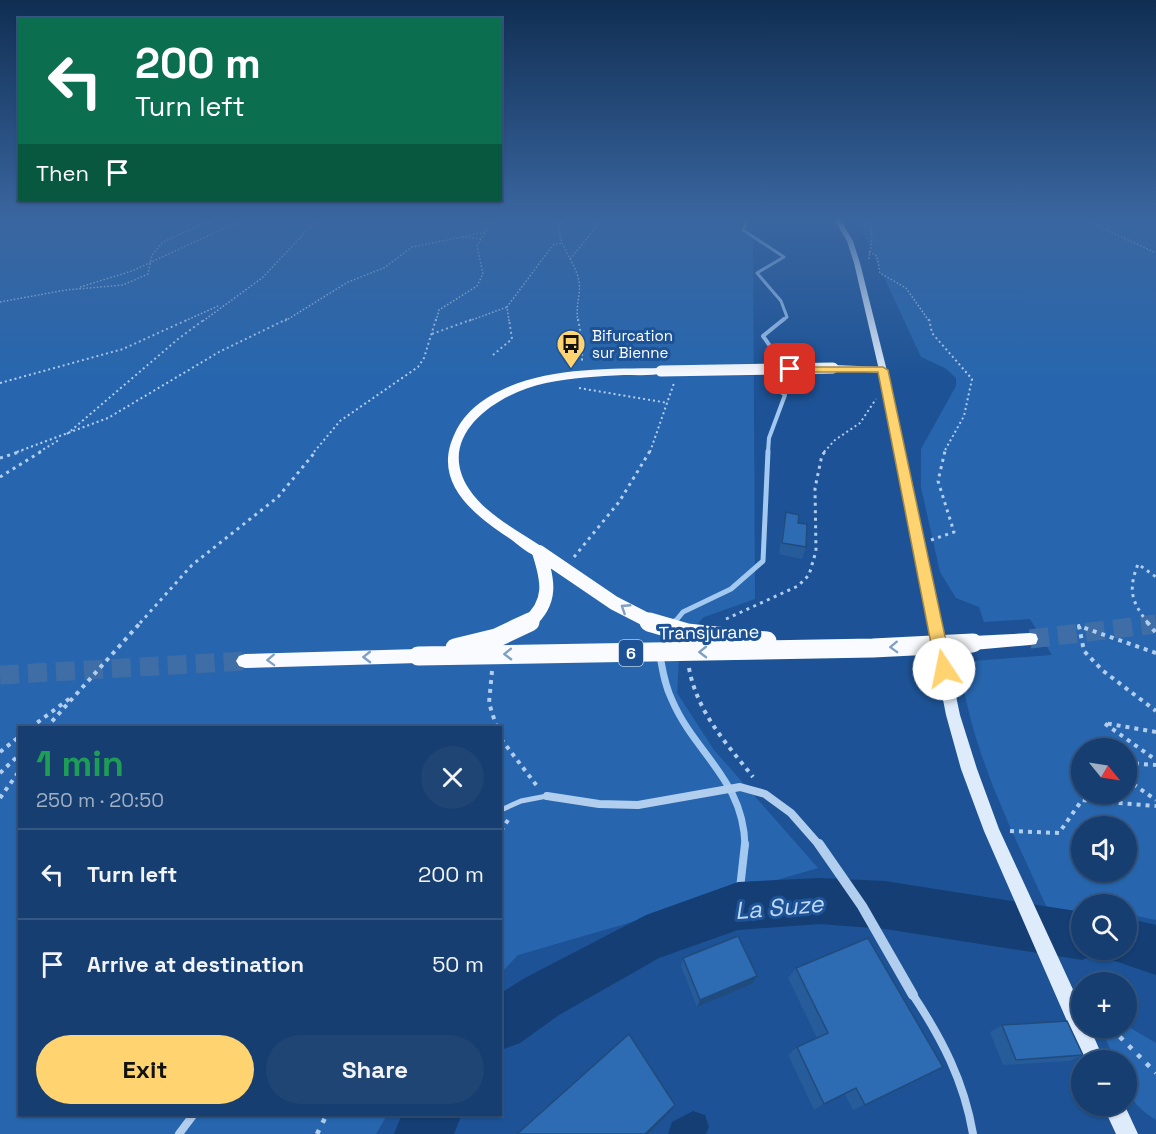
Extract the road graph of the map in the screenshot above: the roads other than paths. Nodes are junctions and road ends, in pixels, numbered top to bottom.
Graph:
1 (859, 272) edge
2 (883, 370) junction
3 (539, 552) junction
4 (1023, 640) tunnel mouth
5 (845, 648) junction
6 (418, 656) junction
7 (245, 661) tunnel mouth
8 (547, 796) joint
9 (502, 810) edge
10 (913, 994) joint
11 (1090, 1050) edge
12 (192, 1116) edge
13 (1119, 1116) edge
14 (179, 1134) edge
15 (974, 1134) edge
16 (1127, 1134) edge

1 - 2 main road
2 - 3 main road, bridge
2 - 11 main road
5 -> 3 main road, bridge
3 - 6 main road, bridge
4 -> 5 main road, Transjurane / 6, bridge
5 -> 6 main road, Transjurane / 6, bridge
6 -> 7 main road, Transjurane / 6
8 - 9 lane
8 - 10 street
10 - 15 lane
12 - 14 lane
13 - 16 main road

